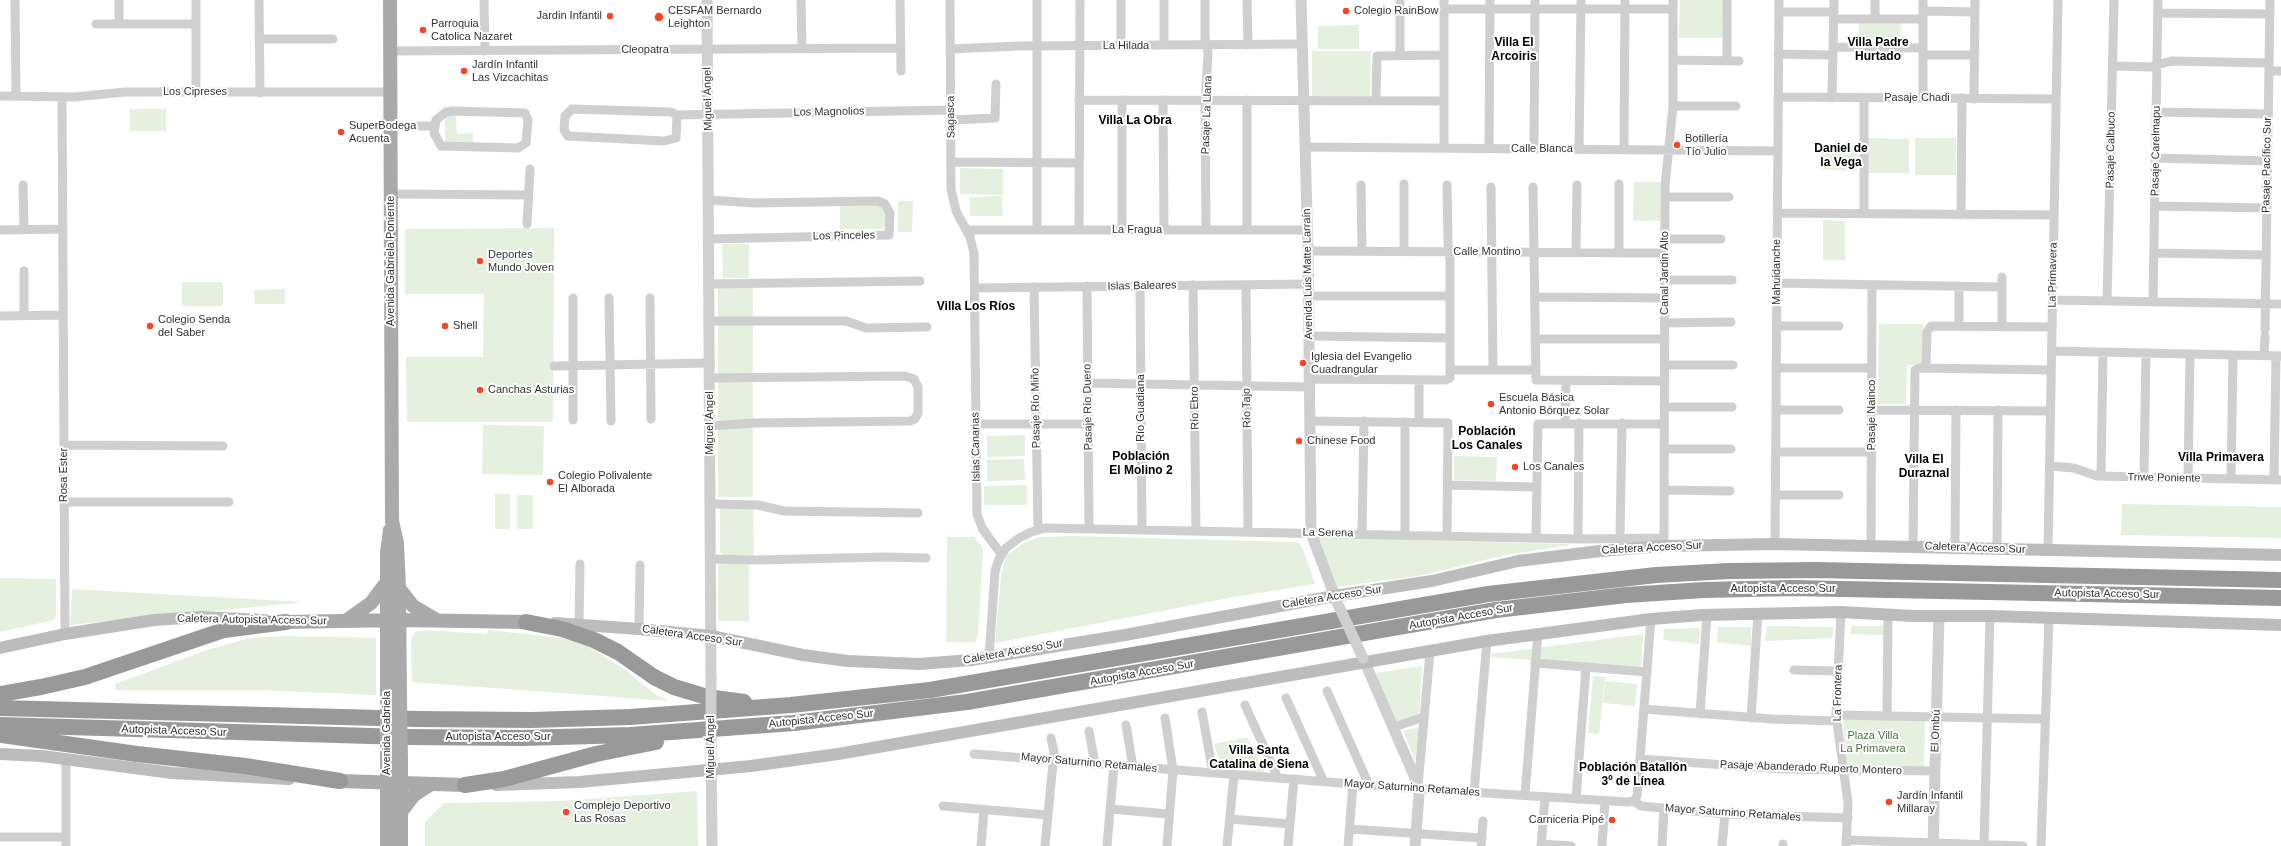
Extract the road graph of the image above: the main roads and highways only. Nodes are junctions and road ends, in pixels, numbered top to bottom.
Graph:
1 (390, 0) edge
2 (2281, 556) edge
3 (2281, 580) edge
4 (393, 585) junction
5 (2281, 598) edge
6 (346, 620) junction
7 (393, 620) junction
8 (439, 621) junction
9 (286, 622) junction
10 (526, 622) junction
11 (2281, 625) edge
12 (0, 648) edge
13 (0, 694) edge
14 (791, 705) junction
15 (0, 708) edge
16 (0, 725) edge
17 (728, 728) junction
18 (0, 734) edge
19 (0, 754) edge
20 (340, 781) junction
21 (358, 782) junction
22 (394, 784) junction
23 (432, 784) junction
24 (465, 785) junction
25 (394, 810) junction
26 (387, 846) edge
27 (401, 846) edge

1 - 4 main road, Avenida Gabriela Poniente
2 - 10 main road, Caletera Acceso Sur
3 - 14 highway, Autopista Acceso Sur
4 - 6 main road
4 - 7 main road, Avenida Gabriela Poniente
4 - 8 main road
5 - 17 highway, Autopista Acceso Sur
6 - 7 main road, Caletera Autopista Acceso Sur
6 - 9 main road, Caletera Autopista Acceso Sur
7 - 8 main road, Caletera Acceso Sur
7 - 22 main road, Avenida Gabriela, bridge
8 - 10 main road, Caletera Acceso Sur
9 - 12 main road, Caletera Autopista Acceso Sur
9 - 13 highway
10 - 14 highway
11 - 24 main road
14 - 15 highway, Autopista Acceso Sur
16 - 17 highway, Autopista Acceso Sur
17 - 24 highway
18 - 20 highway
19 - 20 main road
20 - 21 main road
21 - 22 main road
21 - 25 main road
22 - 23 main road
22 - 25 main road, Avenida Gabriela
23 - 24 main road
23 - 25 main road
25 - 26 main road, Avenida Gabriela
25 - 27 main road, Avenida Gabriela

